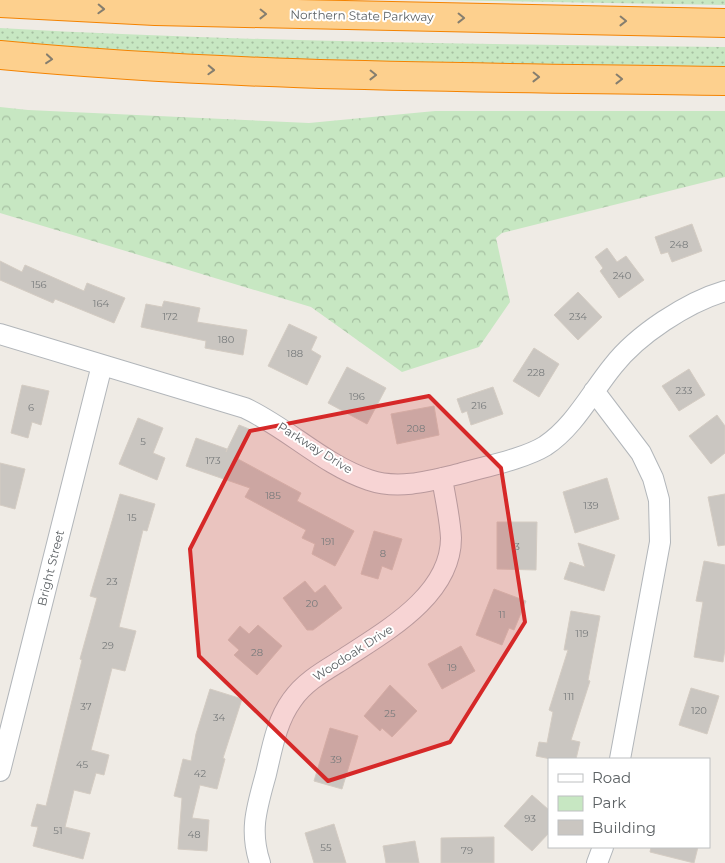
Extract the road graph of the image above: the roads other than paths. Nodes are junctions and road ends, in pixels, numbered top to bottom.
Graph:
1 (0, 3) edge
2 (725, 22) edge
3 (0, 55) edge
4 (725, 81) edge
5 (725, 291) edge
6 (0, 334) edge
7 (102, 365) junction
8 (594, 391) junction
9 (442, 478) junction
10 (620, 758) edge
11 (0, 771) edge
12 (603, 848) edge
13 (260, 863) edge
14 (596, 863) edge

1 -> 2 highway, Northern State Parkway
3 -> 4 highway
5 - 8 street, Parkway Drive
6 - 7 street, Parkway Drive
7 - 9 street, Parkway Drive
7 - 11 street, Bright Street
8 - 9 street, Parkway Drive
8 - 10 street
9 - 13 street, Woodoak Drive
12 - 14 street

